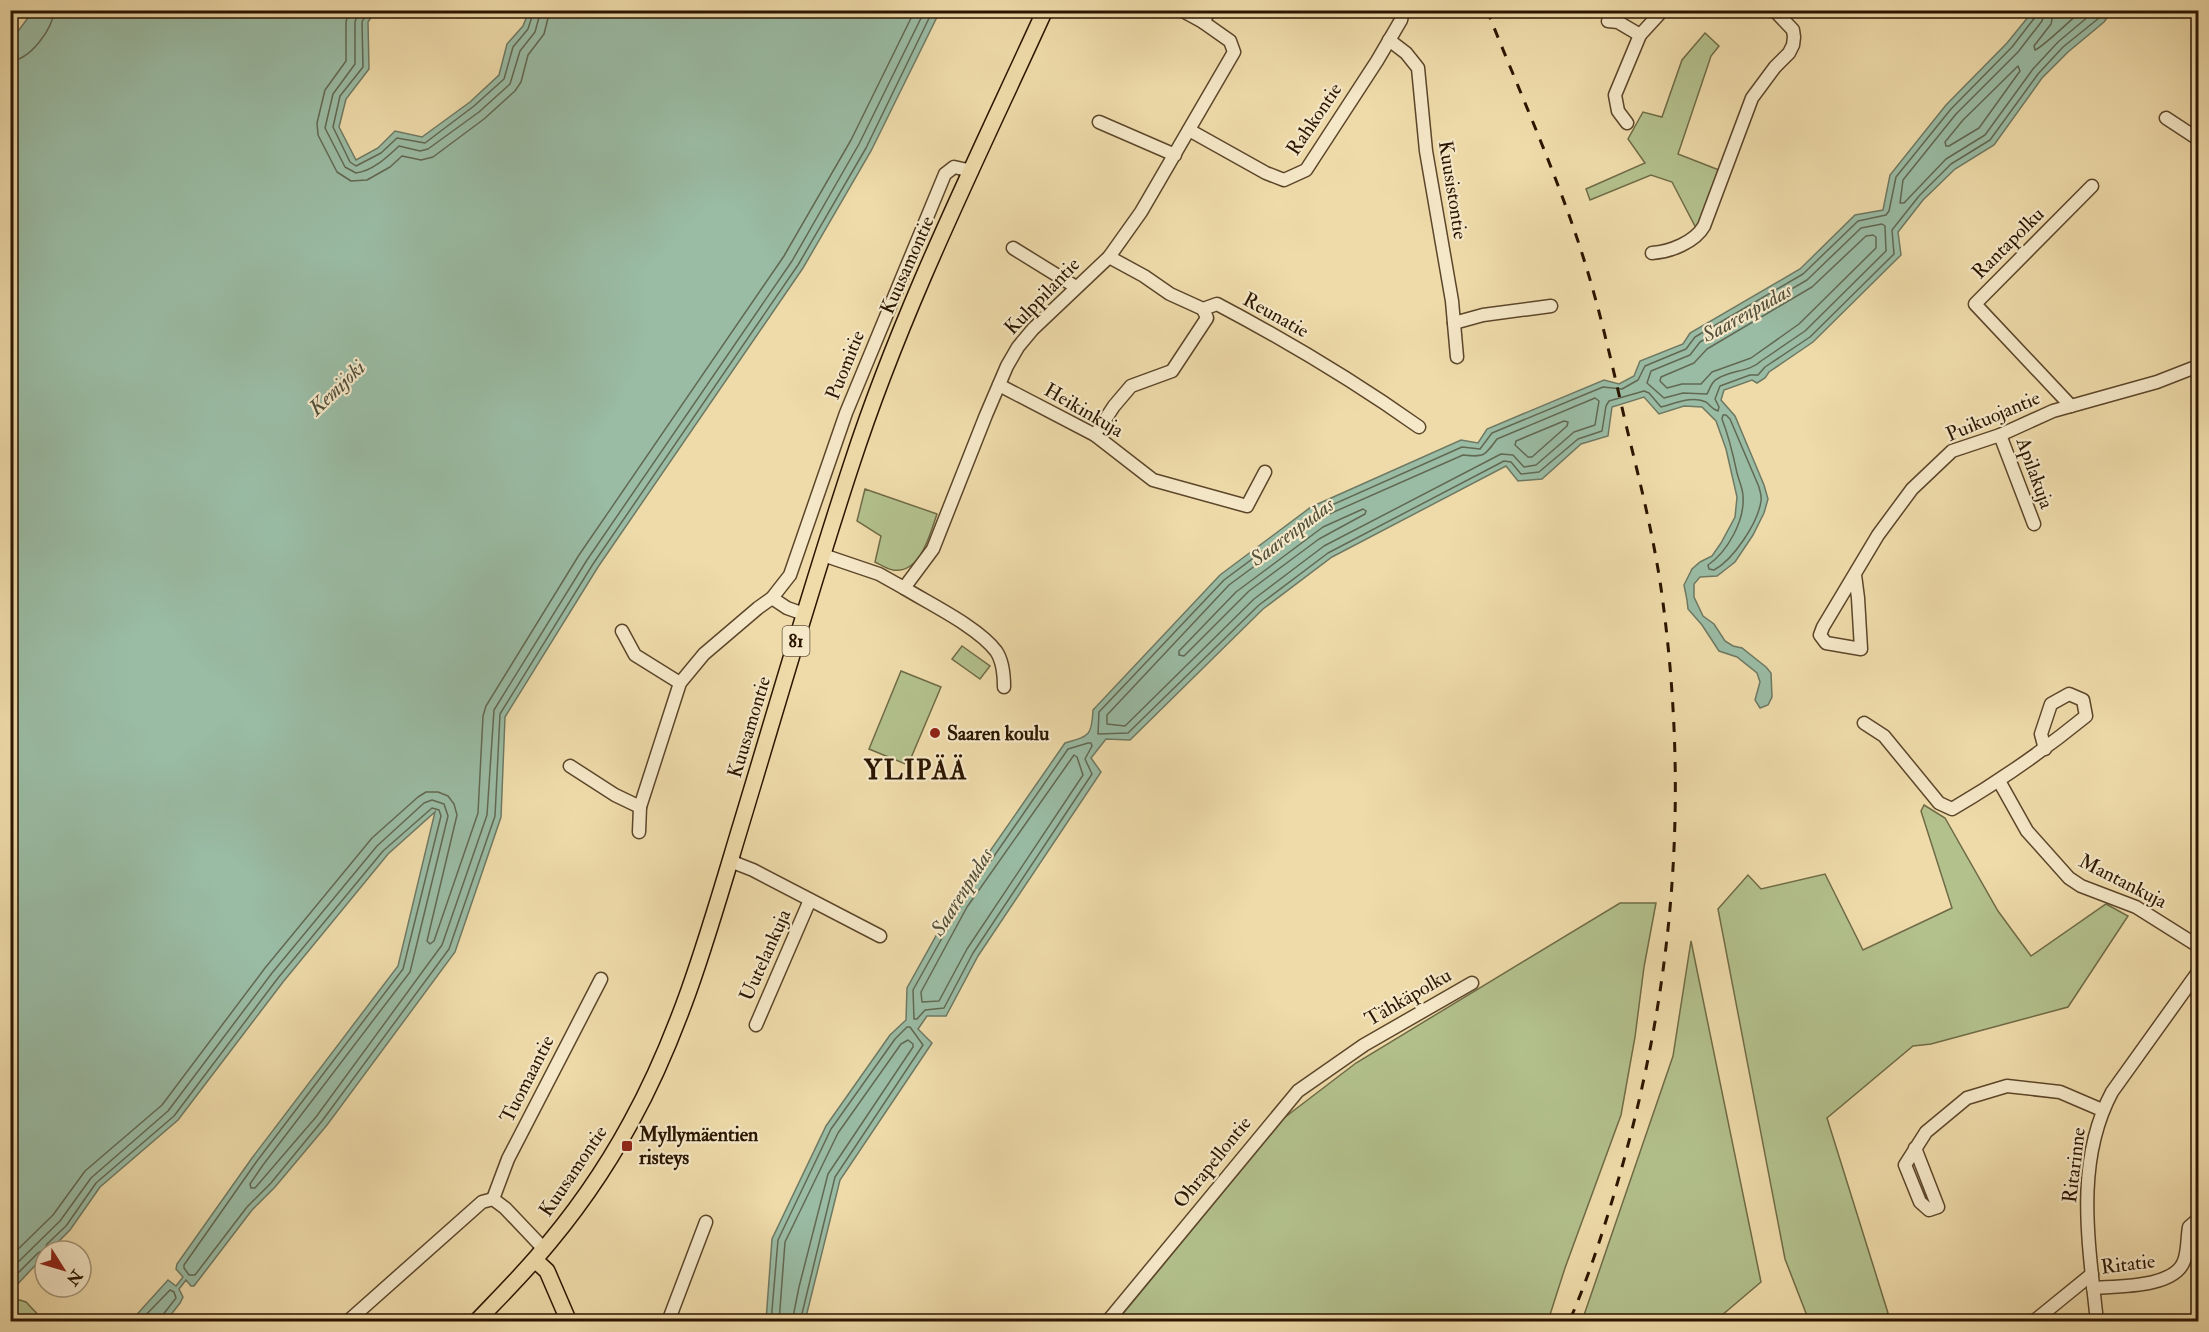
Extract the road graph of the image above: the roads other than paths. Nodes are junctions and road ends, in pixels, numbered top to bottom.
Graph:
1 (1045, 10) edge
2 (1181, 10) edge
3 (1210, 10) edge
4 (1403, 10) edge
5 (1663, 10) edge
6 (1774, 10) edge
7 (1608, 21) dead end
8 (1203, 22) junction
9 (1640, 35) junction
10 (1389, 40) junction
11 (2166, 118) dead end
12 (1099, 122) dead end
13 (1627, 123) dead end
14 (1189, 130) junction
15 (2199, 139) edge
16 (1174, 155) junction
17 (972, 171) junction
18 (2092, 186) dead end
19 (1013, 248) dead end
20 (1652, 253) dead end
21 (1109, 256) junction
22 (1076, 287) junction
23 (1551, 306) dead end
24 (1203, 309) junction
25 (1454, 323) junction
26 (1457, 357) dead end
27 (2199, 366) edge
28 (999, 384) junction
29 (2071, 406) junction
30 (1419, 427) dead end
31 (1095, 435) junction
32 (2000, 435) junction
33 (1265, 472) dead end
34 (2034, 524) dead end
35 (823, 555) junction
36 (1855, 575) junction
37 (904, 588) junction
38 (772, 598) junction
39 (804, 614) junction
40 (622, 631) dead end
41 (680, 683) junction
42 (1004, 687) dead end
43 (1864, 723) dead end
44 (2045, 749) junction
45 (570, 766) dead end
46 (1999, 781) junction
47 (640, 807) junction
48 (639, 832) dead end
49 (730, 861) junction
50 (810, 900) junction
51 (880, 936) dead end
52 (2199, 946) edge
53 (2199, 972) edge
54 (601, 979) dead end
55 (1472, 983) dead end
56 (756, 1025) dead end
57 (1364, 1046) joint
58 (2103, 1110) junction
59 (1915, 1148) dead end
60 (493, 1199) junction
61 (2199, 1219) edge
62 (706, 1222) dead end
63 (539, 1254) junction
64 (2092, 1274) junction
65 (2093, 1288) junction
66 (346, 1322) edge
67 (476, 1322) edge
68 (569, 1322) edge
69 (668, 1322) edge
70 (1107, 1322) edge
71 (2033, 1322) edge
72 (2097, 1322) edge

1 - 17 main road, Kuusamontie / 81
2 - 8 street, Kulppilantie
3 - 8 street
4 - 10 street, Rahkontie
5 - 9 street
6 - 20 street
7 - 9 street
8 - 14 street, Kulppilantie
9 - 13 street
10 - 14 street, Rahkontie
10 - 25 street, Kuusistontie
11 - 15 street
12 - 16 street
14 - 16 street, Kulppilantie
16 - 21 street, Kulppilantie
17 - 35 main road, Kuusamontie / 81
17 - 38 street, Puomitie
18 - 29 street, Rantapolku
19 - 22 street
21 - 22 street, Kulppilantie
21 - 24 street, Reunatie
22 - 28 street, Kulppilantie
23 - 25 street
24 - 30 street, Reunatie
24 - 31 street
25 - 26 street, Kuusistontie
27 - 29 street, Puikuojantie
28 - 31 street, Heikinkuja
28 - 37 street, Kulppilantie
29 - 32 street, Puikuojantie
31 - 33 street, Heikinkuja
32 - 34 street, Apilakuja
32 - 36 street, Puikuojantie
35 - 37 street
35 - 39 main road, Kuusamontie / 81
36 - 36 street, Puikuojantie
37 - 42 street
38 - 39 street
38 - 41 street, Puomitie
39 - 49 main road, Kuusamontie / 81
40 - 41 street
41 - 47 street, Puomitie
43 - 46 street
44 - 44 street
44 - 46 street
45 - 47 street
46 - 52 street, Mantankuja
47 - 48 street, Puomitie
49 - 50 street, Uutelankuja
49 - 63 main road, Kuusamontie / 81
50 - 51 street, Uutelankuja
50 - 56 street, Uutelankuja
53 - 58 street, Ritarinne
54 - 60 street, Tuomaantie
55 - 57 street, Tähkäpolku
57 - 70 street, Ohrapellontie
58 - 59 street
58 - 64 street, Ritarinne
60 - 63 street
60 - 66 street
61 - 65 street, Ritatie
62 - 69 street
63 - 67 main road, Kuusamontie / 81
63 - 68 main road
64 - 65 street, Ritarinne
64 - 71 street
65 - 72 street, Ritarinne

